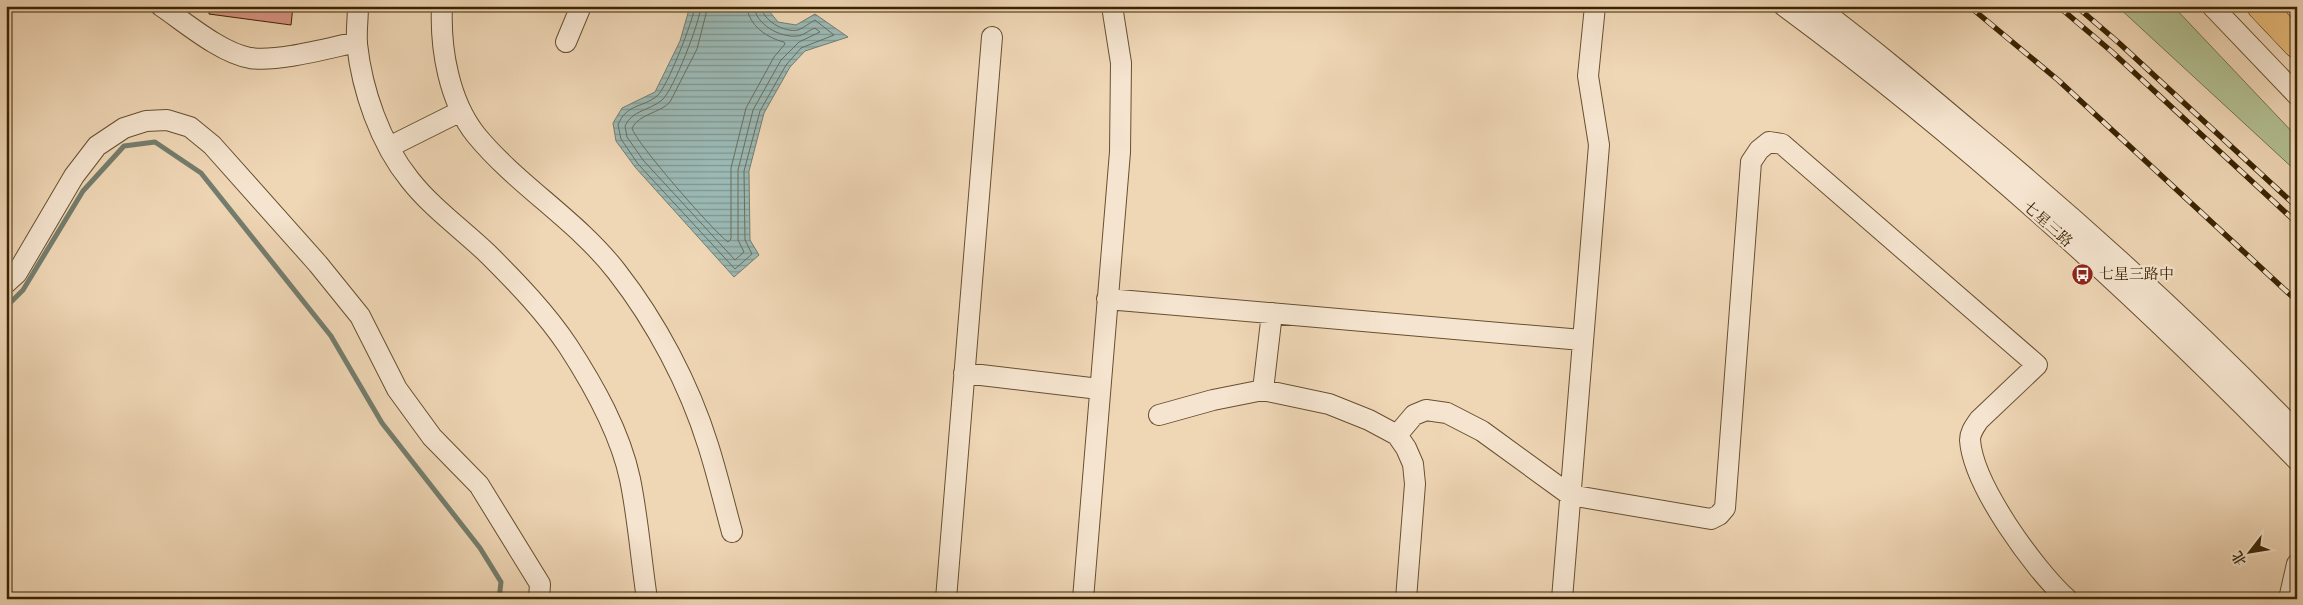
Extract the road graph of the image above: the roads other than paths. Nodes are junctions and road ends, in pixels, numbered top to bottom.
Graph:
1 (161, 6) edge
2 (358, 6) edge
3 (442, 6) edge
4 (582, 6) edge
5 (1112, 6) edge
6 (1595, 6) edge
7 (1784, 6) edge
8 (1816, 6) edge
9 (2212, 6) edge
10 (2261, 6) edge
11 (992, 37) dead end
12 (357, 42) junction
13 (566, 42) dead end
14 (2297, 44) edge
15 (2297, 95) edge
16 (462, 111) junction
17 (389, 147) junction
18 (6, 283) edge
19 (1107, 299) junction
20 (1272, 313) junction
21 (1582, 340) junction
22 (964, 373) junction
23 (1100, 389) junction
24 (1263, 390) junction
25 (1159, 415) dead end
26 (2297, 432) edge
27 (1397, 435) junction
28 (2297, 460) edge
29 (1570, 495) junction
30 (732, 532) dead end
31 (2297, 564) edge
32 (539, 599) edge
33 (646, 599) edge
34 (946, 599) edge
35 (1083, 599) edge
36 (1406, 599) edge
37 (1562, 599) edge
38 (2067, 599) edge
39 (2289, 599) edge

1 - 12 street
2 - 12 street
3 - 16 street
4 - 13 street
5 - 19 street
6 - 21 street
7 - 28 street, 七星三路
8 - 26 street, 七星三路
9 - 15 street
10 - 14 highway
11 - 22 street
12 - 17 street
16 - 17 street
16 - 30 street
17 - 33 street
18 - 32 street
19 - 20 street
19 - 23 street
20 - 21 street
20 - 24 street
21 - 29 street
22 - 23 street
22 - 34 street
23 - 35 street
24 - 25 street
24 - 27 street
27 - 29 street
27 - 36 street
29 - 37 street
29 - 38 street
31 - 39 street

